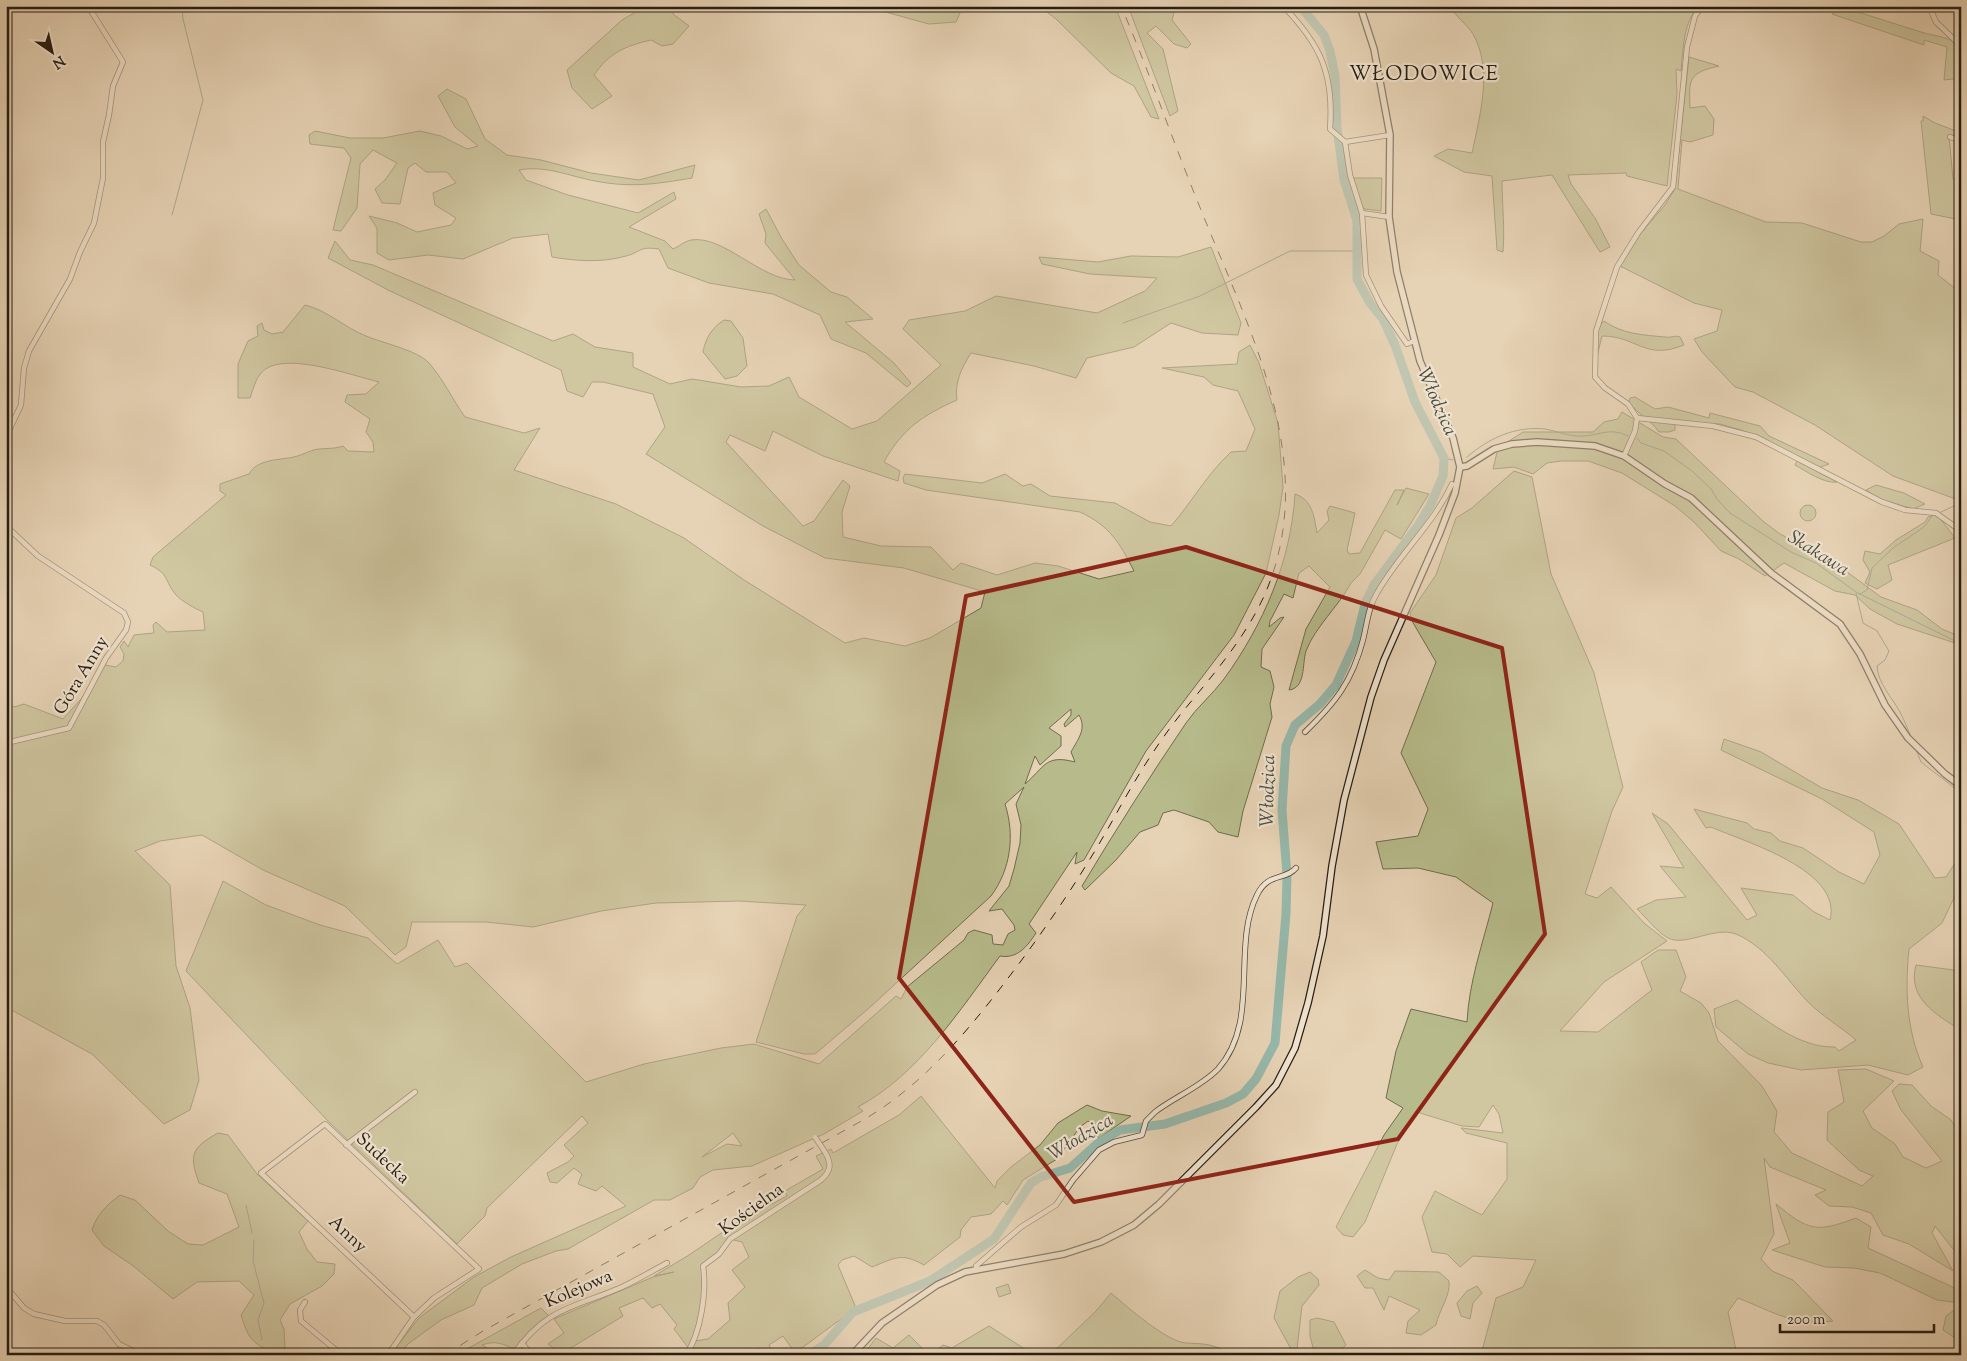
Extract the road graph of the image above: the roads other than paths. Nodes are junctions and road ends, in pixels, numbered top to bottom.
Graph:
1 (88, 6) edge
2 (1283, 6) edge
3 (1360, 6) edge
4 (1706, 6) edge
5 (1929, 6) edge
6 (1961, 46) edge
7 (1390, 135) junction
8 (1950, 137) dead end
9 (1343, 141) junction
10 (1961, 141) edge
11 (1362, 213) junction
12 (1389, 217) junction
13 (1414, 341) junction
14 (1596, 377) junction
15 (1590, 378) dead end
16 (1637, 418) junction
17 (6, 437) edge
18 (1624, 456) junction
19 (1460, 467) junction
20 (1452, 483) junction
21 (6, 526) edge
22 (1961, 531) edge
23 (1305, 732) dead end
24 (6, 743) edge
25 (1961, 786) edge
26 (1294, 870) dead end
27 (415, 1092) dead end
28 (815, 1137) dead end
29 (346, 1145) junction
30 (261, 1173) joint
31 (666, 1263) dead end
32 (976, 1270) junction
33 (6, 1287) edge
34 (305, 1302) dead end
35 (414, 1317) junction
36 (522, 1343) junction
37 (141, 1355) edge
38 (342, 1355) edge
39 (388, 1355) edge
40 (513, 1355) edge
41 (531, 1355) edge
42 (686, 1355) edge
43 (746, 1355) edge
44 (768, 1355) edge
45 (852, 1355) edge

1 - 17 street
2 - 9 street
3 - 7 street
4 - 14 street
5 - 6 street
7 - 9 street
7 - 12 street
8 - 10 street
9 - 11 street
11 - 12 street
11 - 13 street
12 - 13 street
13 - 19 street
14 - 15 street
14 - 16 street
16 - 18 street
16 - 22 street
18 - 19 street
18 - 25 street
19 - 20 street
20 - 23 street
20 - 32 street
21 - 24 street, Góra Anny
26 - 32 street
27 - 29 street
28 - 42 street, Kościelna, bridge
29 - 30 street, Sudecka
29 - 35 street, Sudecka
30 - 35 street, Anny
31 - 36 street, Kolejowa
32 - 45 street
33 - 37 street
34 - 38 street
35 - 39 street
36 - 40 street, Kolejowa
36 - 41 street
43 - 44 street

